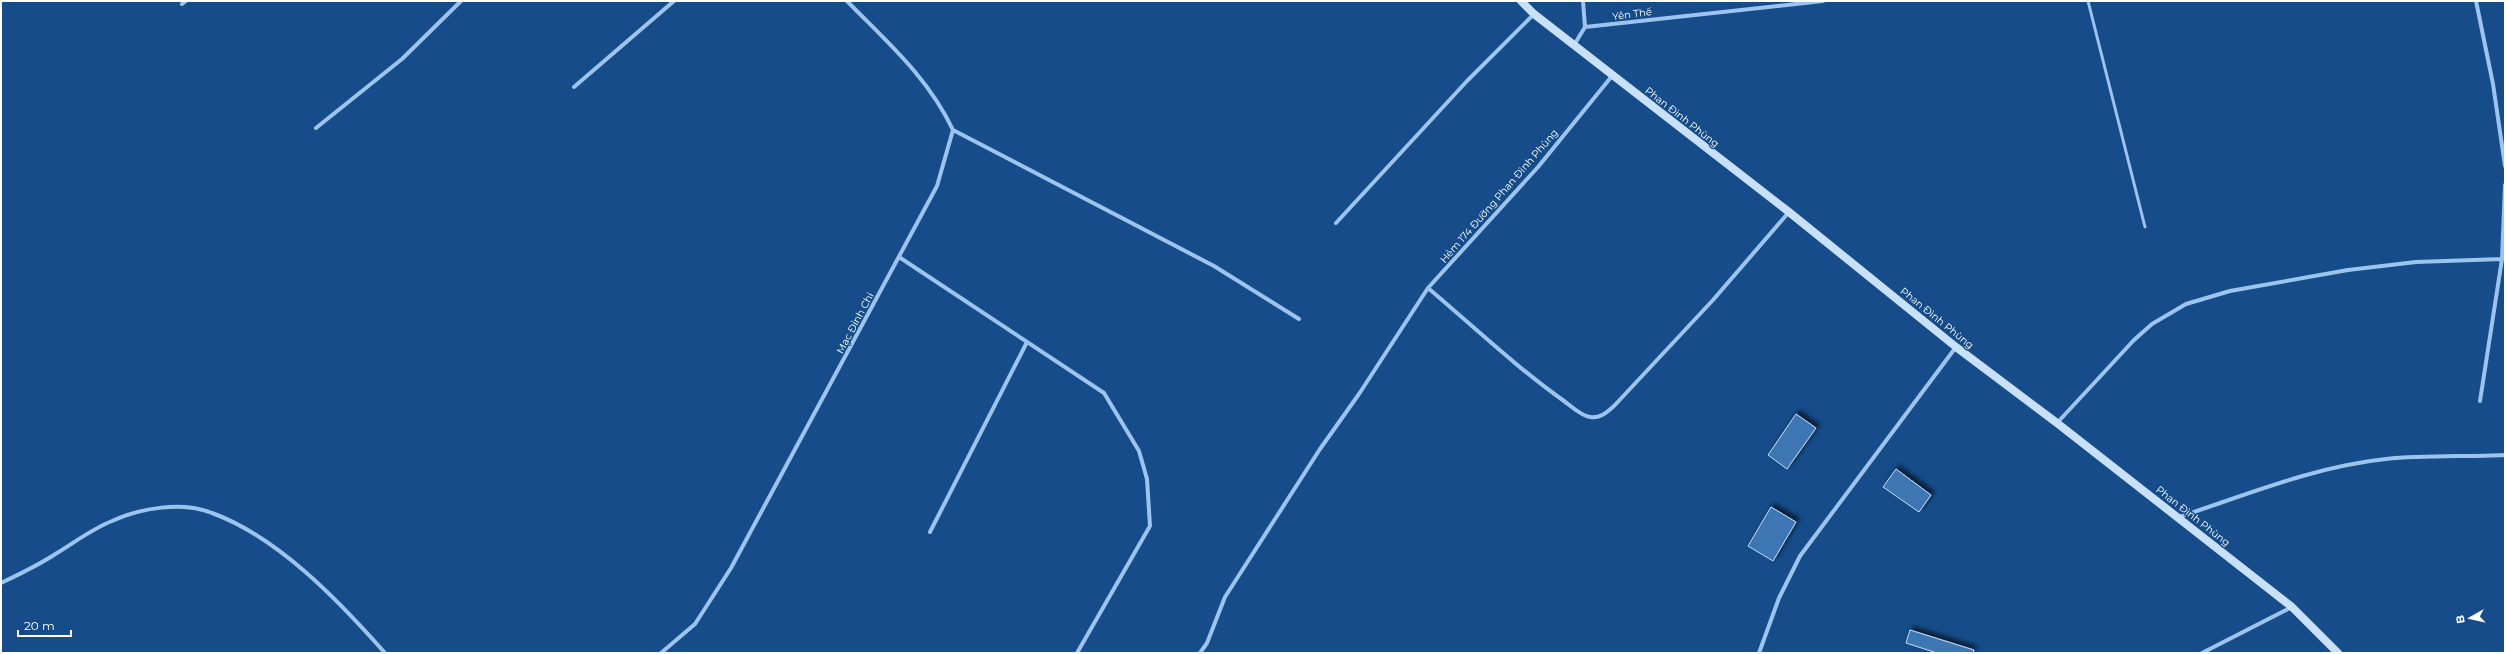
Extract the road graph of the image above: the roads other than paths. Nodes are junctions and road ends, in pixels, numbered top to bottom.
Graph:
1 (461, 1) edge
2 (674, 1) edge
3 (847, 1) edge
4 (1521, 1) edge
5 (1583, 1) edge
6 (1823, 1) edge
7 (2088, 1) edge
8 (2476, 1) edge
9 (1798, 2) edge
10 (1534, 14) junction
11 (1585, 28) junction
12 (1574, 46) junction
13 (1612, 76) junction
14 (574, 87) dead end
15 (316, 128) dead end
16 (953, 130) junction
17 (2505, 166) edge
18 (2505, 185) edge
19 (1789, 212) junction
20 (1336, 223) dead end
21 (2145, 227) dead end
22 (899, 257) junction
23 (2502, 259) junction
24 (1428, 288) junction
25 (1299, 319) dead end
26 (1027, 342) junction
27 (1956, 347) junction
28 (2480, 401) dead end
29 (2058, 423) junction
30 (2505, 455) edge
31 (2179, 517) junction
32 (930, 532) dead end
33 (1, 583) edge
34 (2292, 607) junction
35 (385, 653) edge
36 (661, 653) edge
37 (1077, 653) edge
38 (1200, 653) edge
39 (1759, 653) edge
40 (2202, 653) edge
41 (2338, 653) edge

1 - 15 street
2 - 14 street
3 - 16 street
4 - 10 street, Phan Đình Phùng
5 - 11 street
6 - 9 street, Yên Thế
7 - 21 lane
8 - 17 street
9 - 11 street, Yên Thế
10 - 12 street, Phan Đình Phùng
10 - 20 street
11 - 12 street
12 - 13 street, Phan Đình Phùng
13 - 19 street, Phan Đình Phùng
13 - 24 street, Hẻm 174 Đường Phan Đình Phùng
16 - 22 street, Mạc Đỉnh Chi
16 - 25 street
18 - 23 street
19 - 24 street
19 - 27 street, Phan Đình Phùng
22 - 26 street
22 - 36 street, Mạc Đỉnh Chi
23 - 28 street
23 - 29 street
24 - 38 street, Hẻm 174 Đường Phan Đình Phùng
26 - 32 street
26 - 37 street
27 - 29 street, Phan Đình Phùng
27 - 39 street
29 - 31 street, Phan Đình Phùng
30 - 31 street
31 - 34 street, Phan Đình Phùng
33 - 35 street
34 - 40 street
34 - 41 street, Phan Đình Phùng

